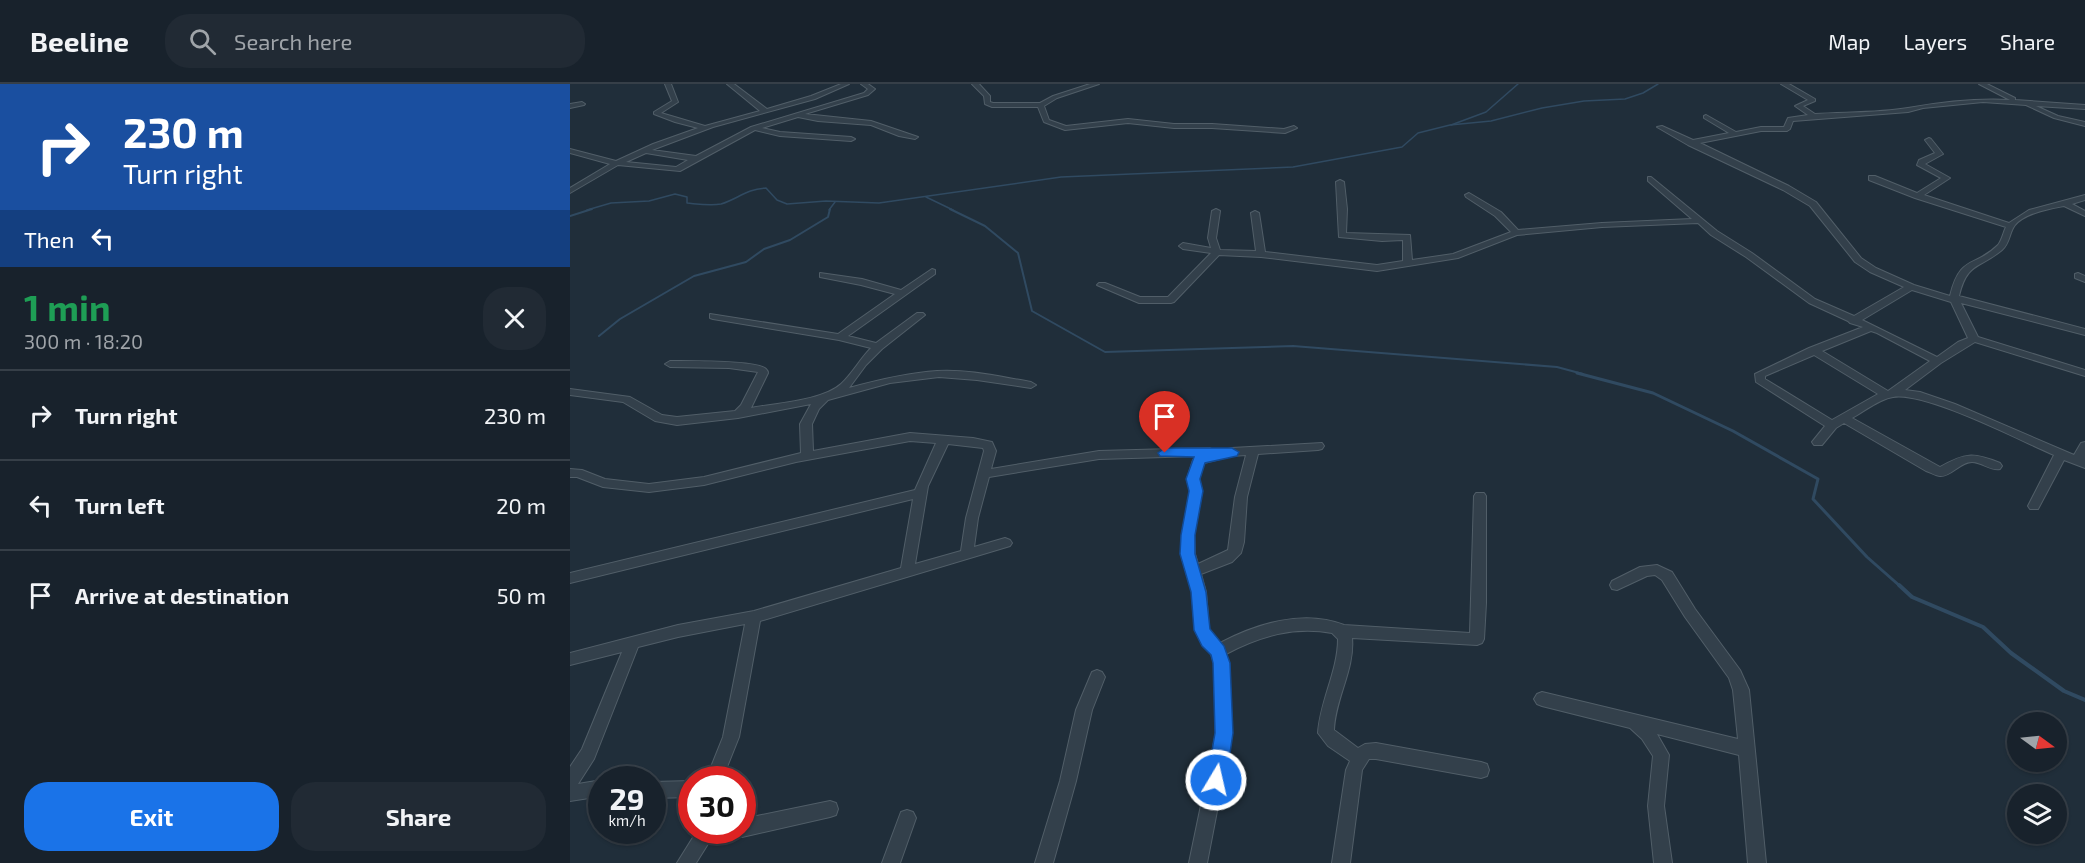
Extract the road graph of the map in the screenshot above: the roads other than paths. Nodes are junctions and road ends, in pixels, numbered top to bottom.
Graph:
1 (668, 84) edge
2 (730, 84) edge
3 (846, 84) edge
4 (864, 84) edge
5 (975, 84) edge
6 (1095, 84) edge
7 (1784, 84) edge
8 (1982, 84) edge
9 (2021, 102) junction
10 (582, 104) dead end
11 (1041, 105) junction
12 (570, 106) edge
13 (2085, 107) edge
14 (765, 111) junction
15 (799, 115) junction
16 (1812, 116) junction
17 (1706, 117) dead end
18 (2085, 124) edge
19 (1660, 126) dead end
20 (706, 128) junction
21 (753, 128) junction
22 (1294, 128) dead end
23 (1735, 134) junction
24 (915, 137) dead end
25 (851, 139) dead end
26 (1929, 140) dead end
27 (1691, 143) junction
28 (570, 151) edge
29 (646, 151) junction
30 (660, 154) junction
31 (700, 158) junction
32 (616, 164) junction
33 (628, 165) junction
34 (1872, 178) dead end
35 (1651, 179) dead end
36 (1340, 182) dead end
37 (570, 191) edge
38 (1469, 195) dead end
39 (1918, 196) junction
40 (2085, 197) edge
41 (2064, 203) junction
42 (1216, 211) dead end
43 (1255, 213) dead end
44 (2085, 214) edge
45 (1698, 221) junction
46 (2010, 226) junction
47 (1516, 233) junction
48 (1183, 246) dead end
49 (1217, 252) junction
50 (1261, 254) junction
51 (1408, 264) junction
52 (932, 272) dead end
53 (823, 275) dead end
54 (1102, 285) dead end
55 (1911, 287) junction
56 (902, 293) junction
57 (1954, 299) junction
58 (920, 315) dead end
59 (713, 316) dead end
60 (1853, 321) junction
61 (1871, 327) junction
62 (2085, 332) edge
63 (840, 337) junction
64 (1974, 339) junction
65 (878, 347) junction
66 (1813, 350) junction
67 (1937, 361) junction
68 (670, 364) dead end
69 (2085, 373) edge
70 (1031, 385) dead end
71 (570, 392) edge
72 (1890, 394) junction
73 (824, 398) junction
74 (738, 414) junction
75 (1845, 419) junction
76 (1832, 425) junction
77 (944, 439) junction
78 (1818, 442) dead end
79 (1318, 446) dead end
80 (2085, 446) edge
81 (1253, 451) junction
82 (1232, 452) junction
83 (2061, 454) junction
84 (807, 456) junction
85 (2081, 462) edge
86 (1996, 466) dead end
87 (570, 473) edge
88 (984, 474) junction
89 (921, 493) junction
90 (1480, 496) dead end
91 (2034, 506) dead end
92 (1005, 543) dead end
93 (968, 553) junction
94 (907, 571) junction
95 (1194, 571) junction
96 (570, 578) edge
97 (1617, 585) dead end
98 (754, 617) junction
99 (1341, 631) junction
100 (633, 642) junction
101 (1218, 651) junction
102 (570, 659) edge
103 (1097, 677) dead end
104 (1542, 699) dead end
105 (1635, 722) junction
106 (1746, 749) junction
107 (1359, 758) junction
108 (719, 766) edge
109 (1481, 770) dead end
110 (570, 781) edge
111 (588, 790) edge
112 (570, 793) edge
113 (830, 809) dead end
114 (907, 818) dead end
115 (756, 825) edge
116 (699, 844) edge
117 (686, 863) edge
118 (891, 863) edge
119 (1044, 863) edge
120 (1198, 863) edge
121 (1341, 863) edge
122 (1663, 863) edge
123 (1757, 863) edge

1 - 20 street
2 - 14 street
3 - 14 street
4 - 15 street
5 - 11 street
6 - 11 street
7 - 16 street
8 - 9 street
9 - 13 street
9 - 16 street
9 - 18 street
10 - 12 street
11 - 22 street
14 - 20 street
15 - 21 street
15 - 24 street
16 - 23 street
17 - 23 street
19 - 27 street
20 - 29 street
21 - 25 street
21 - 31 street
23 - 27 street
26 - 39 street
27 - 55 street
28 - 32 street
29 - 30 street
29 - 32 street
30 - 31 street
30 - 33 street
31 - 33 street
32 - 33 street
32 - 37 street
34 - 39 street
35 - 45 street
36 - 51 street
38 - 47 street
39 - 46 street
40 - 41 street
41 - 44 street
41 - 46 street
42 - 49 street
43 - 50 street
45 - 47 street
45 - 60 street
46 - 57 street
47 - 51 street
48 - 49 street
49 - 50 street
49 - 54 street
50 - 51 street
52 - 56 street
53 - 56 street
55 - 57 street
55 - 60 street
56 - 63 street
57 - 62 street
57 - 64 street
58 - 65 street
59 - 63 street
60 - 61 street
61 - 66 street
61 - 67 street
63 - 65 street
64 - 67 street
64 - 69 street
65 - 73 street
66 - 72 street
66 - 76 street
67 - 72 street
68 - 74 street
70 - 73 street
71 - 74 street
72 - 75 street
72 - 83 street
73 - 74 street
73 - 84 street
75 - 76 street
75 - 86 street
76 - 78 street
77 - 84 street
77 - 88 street
77 - 89 street
79 - 81 street
80 - 85 street
81 - 82 street
81 - 95 street
82 - 88 street
82 - 95 street
83 - 85 street
83 - 91 street
84 - 87 street
88 - 93 street
89 - 94 street
89 - 96 street
90 - 99 street
92 - 93 street
93 - 94 street
94 - 98 street
95 - 101 street
97 - 106 street
98 - 100 street
98 - 108 street
99 - 101 street
99 - 107 street
100 - 102 street
100 - 110 street
101 - 120 street
103 - 119 street
104 - 105 street
105 - 106 street
105 - 122 street
106 - 123 street
107 - 109 street
107 - 121 street
111 - 112 street
113 - 115 street
114 - 118 street
116 - 117 street

